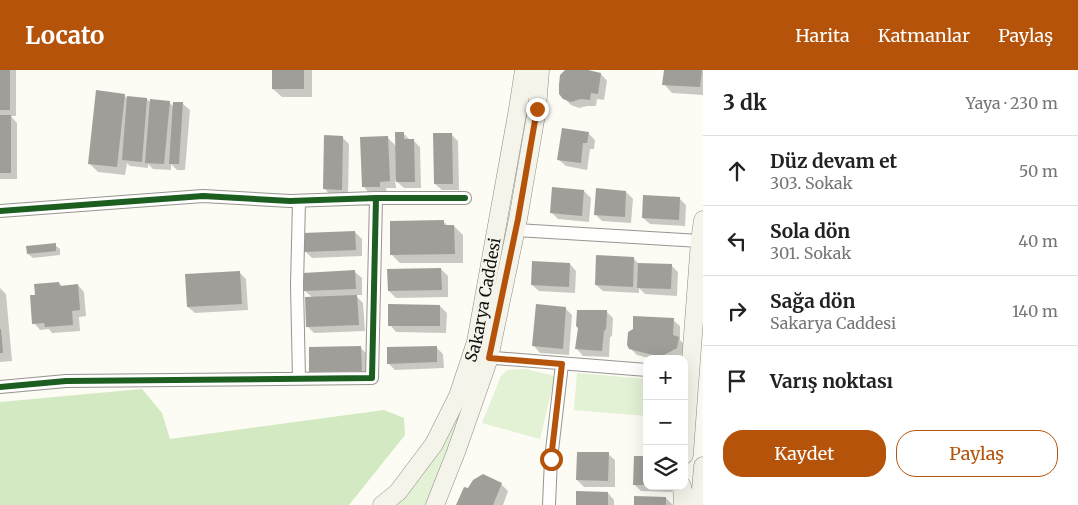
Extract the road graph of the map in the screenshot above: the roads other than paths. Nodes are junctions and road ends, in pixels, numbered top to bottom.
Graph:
1 (524, 70) edge
2 (540, 70) edge
3 (376, 198) junction
4 (465, 198) dead end
5 (299, 201) junction
6 (0, 211) edge
7 (703, 220) edge
8 (516, 230) junction
9 (700, 241) junction
10 (472, 356) junction
11 (489, 358) junction
12 (562, 364) junction
13 (643, 370) edge
14 (688, 373) edge
15 (299, 379) junction
16 (0, 387) edge
17 (687, 400) edge
18 (684, 445) edge
19 (703, 466) edge
20 (682, 490) edge
21 (382, 505) edge
22 (435, 505) edge
23 (549, 505) edge
24 (683, 505) edge
25 (692, 505) edge

1 - 10 main road, Sakarya Caddesi
2 - 8 main road, Sakarya Caddesi
3 - 4 street
3 - 5 street
3 - 15 street
5 - 6 street
5 - 15 street
7 - 9 main road
8 - 9 street
8 - 11 main road, Sakarya Caddesi
9 - 14 main road
10 - 11 street
10 - 21 main road, Sakarya Caddesi
11 - 12 street
11 - 22 main road, Sakarya Caddesi
12 - 13 street
12 - 23 street
15 - 16 street
17 - 18 main road
19 - 25 main road
20 - 24 main road

